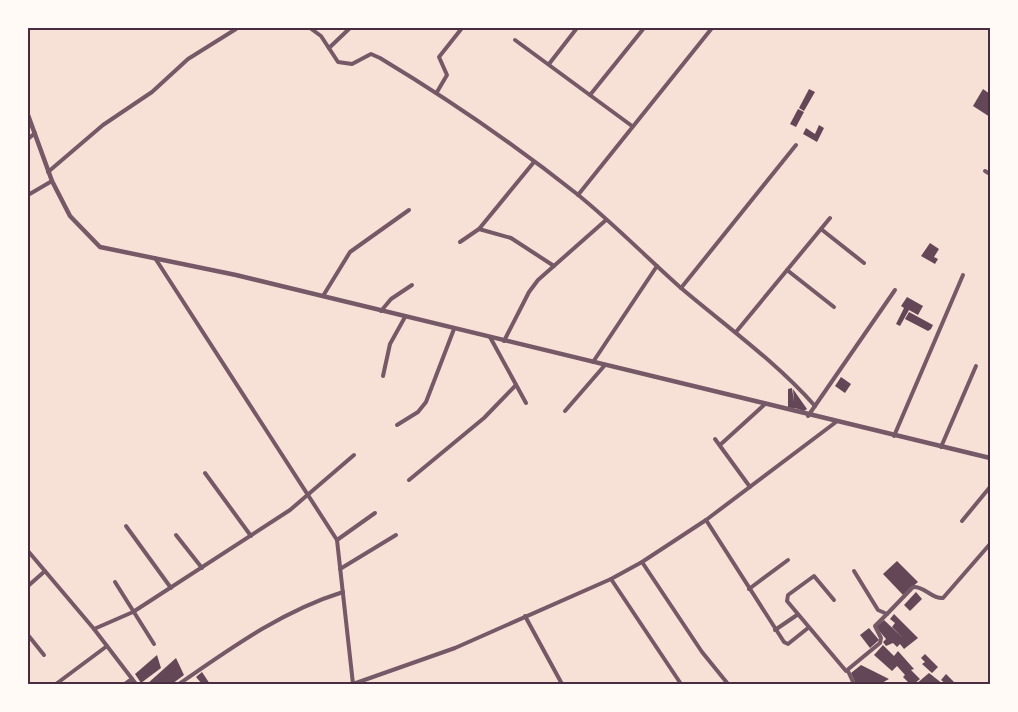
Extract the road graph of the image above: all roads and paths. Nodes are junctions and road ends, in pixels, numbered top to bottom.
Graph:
1 (310, 28) edge
2 (350, 28) edge
3 (462, 28) edge
4 (577, 28) edge
5 (644, 28) edge
6 (712, 28) edge
7 (236, 29) dead end
8 (515, 40) dead end
9 (328, 48) junction
10 (548, 64) junction
11 (437, 92) junction
12 (590, 95) junction
13 (28, 114) edge
14 (632, 126) junction
15 (36, 133) junction
16 (28, 139) edge
17 (796, 146) dead end
18 (534, 162) junction
19 (985, 171) dead end
20 (48, 172) junction
21 (990, 174) edge
22 (52, 181) junction
23 (578, 194) junction
24 (28, 196) edge
25 (409, 210) dead end
26 (830, 218) dead end
27 (606, 220) junction
28 (479, 229) junction
29 (821, 229) junction
30 (460, 242) dead end
31 (155, 258) junction
32 (864, 263) dead end
33 (554, 266) junction
34 (657, 266) junction
35 (787, 270) junction
36 (963, 275) dead end
37 (412, 285) dead end
38 (681, 288) junction
39 (895, 290) dead end
40 (323, 296) junction
41 (834, 307) dead end
42 (381, 311) junction
43 (405, 316) junction
44 (454, 328) junction
45 (736, 332) junction
46 (490, 337) junction
47 (504, 341) junction
48 (593, 362) junction
49 (605, 365) junction
50 (976, 366) dead end
51 (383, 376) dead end
52 (516, 385) junction
53 (526, 403) dead end
54 (764, 405) junction
55 (815, 406) junction
56 (565, 411) dead end
57 (808, 416) junction
58 (836, 422) junction
59 (397, 425) dead end
60 (894, 436) junction
61 (716, 438) dead end
62 (720, 445) junction
63 (941, 447) junction
64 (354, 455) dead end
65 (990, 458) edge
66 (205, 474) dead end
67 (409, 480) dead end
68 (750, 487) junction
69 (990, 487) edge
70 (308, 494) junction
71 (375, 513) dead end
72 (706, 520) junction
73 (962, 521) dead end
74 (126, 526) dead end
75 (176, 535) dead end
76 (396, 535) dead end
77 (251, 536) junction
78 (337, 540) junction
79 (990, 544) edge
80 (28, 551) edge
81 (788, 560) dead end
82 (642, 562) junction
83 (202, 568) junction
84 (340, 569) junction
85 (45, 571) junction
86 (854, 571) dead end
87 (611, 579) junction
88 (116, 582) dead end
89 (28, 586) edge
90 (171, 588) junction
91 (748, 589) junction
92 (343, 592) junction
93 (834, 600) dead end
94 (133, 612) junction
95 (887, 614) junction
96 (797, 615) junction
97 (525, 616) junction
98 (808, 628) junction
99 (94, 629) junction
100 (775, 630) junction
101 (28, 635) edge
102 (154, 644) dead end
103 (107, 646) junction
104 (44, 655) dead end
105 (848, 671) junction
106 (132, 679) junction
107 (56, 684) edge
108 (125, 684) edge
109 (136, 684) edge
110 (179, 684) edge
111 (353, 684) edge
112 (562, 684) edge
113 (681, 684) edge
114 (728, 684) edge
115 (854, 684) edge

1 - 9 street
2 - 9 street
3 - 11 street
4 - 10 street
5 - 12 street
6 - 14 street
7 - 20 street
8 - 10 street
9 - 11 street
10 - 12 street
11 - 18 street
12 - 14 street
13 - 15 street
14 - 23 street
15 - 16 street
15 - 20 street
17 - 38 street
18 - 23 street
18 - 28 street
19 - 21 street
20 - 22 street
22 - 24 street
22 - 31 street
23 - 27 street
25 - 40 street
26 - 29 street
27 - 33 street
27 - 34 street
28 - 30 street
28 - 33 street
29 - 32 street
29 - 35 street
31 - 40 street
31 - 70 street
33 - 47 street
34 - 38 street
34 - 48 street
35 - 41 street
35 - 45 street
36 - 60 street
37 - 42 street
38 - 45 street
39 - 55 street
40 - 42 street
42 - 43 street
43 - 44 street
43 - 51 street
44 - 46 street
44 - 59 street
45 - 55 street
46 - 47 street
46 - 52 street
47 - 48 street
48 - 49 street
49 - 54 street
49 - 56 street
50 - 63 street
52 - 53 street
52 - 67 street
54 - 57 street
54 - 62 street
55 - 57 street
57 - 58 street
58 - 60 street
58 - 68 street
60 - 63 street
61 - 62 street
62 - 68 street
63 - 65 street
64 - 70 street
66 - 77 street
68 - 72 street
69 - 73 street
70 - 77 street
70 - 78 street
71 - 78 street
72 - 82 street
72 - 91 street
74 - 90 street
75 - 83 street
76 - 84 street
77 - 83 street
78 - 84 street
79 - 95 street
80 - 85 street
81 - 91 street
82 - 87 street
82 - 114 street
83 - 90 street
84 - 92 street
85 - 89 street
85 - 99 street
86 - 95 street
87 - 97 street
87 - 113 street
88 - 94 street
90 - 94 street
91 - 100 street
92 - 110 street
92 - 111 street
93 - 96 street
94 - 99 street
94 - 102 street
95 - 105 street
96 - 98 street
96 - 100 street
97 - 111 street
97 - 112 street
98 - 100 street
98 - 105 street
99 - 103 street
101 - 104 street
103 - 106 street
103 - 107 street
105 - 115 street
106 - 108 street
106 - 109 street

